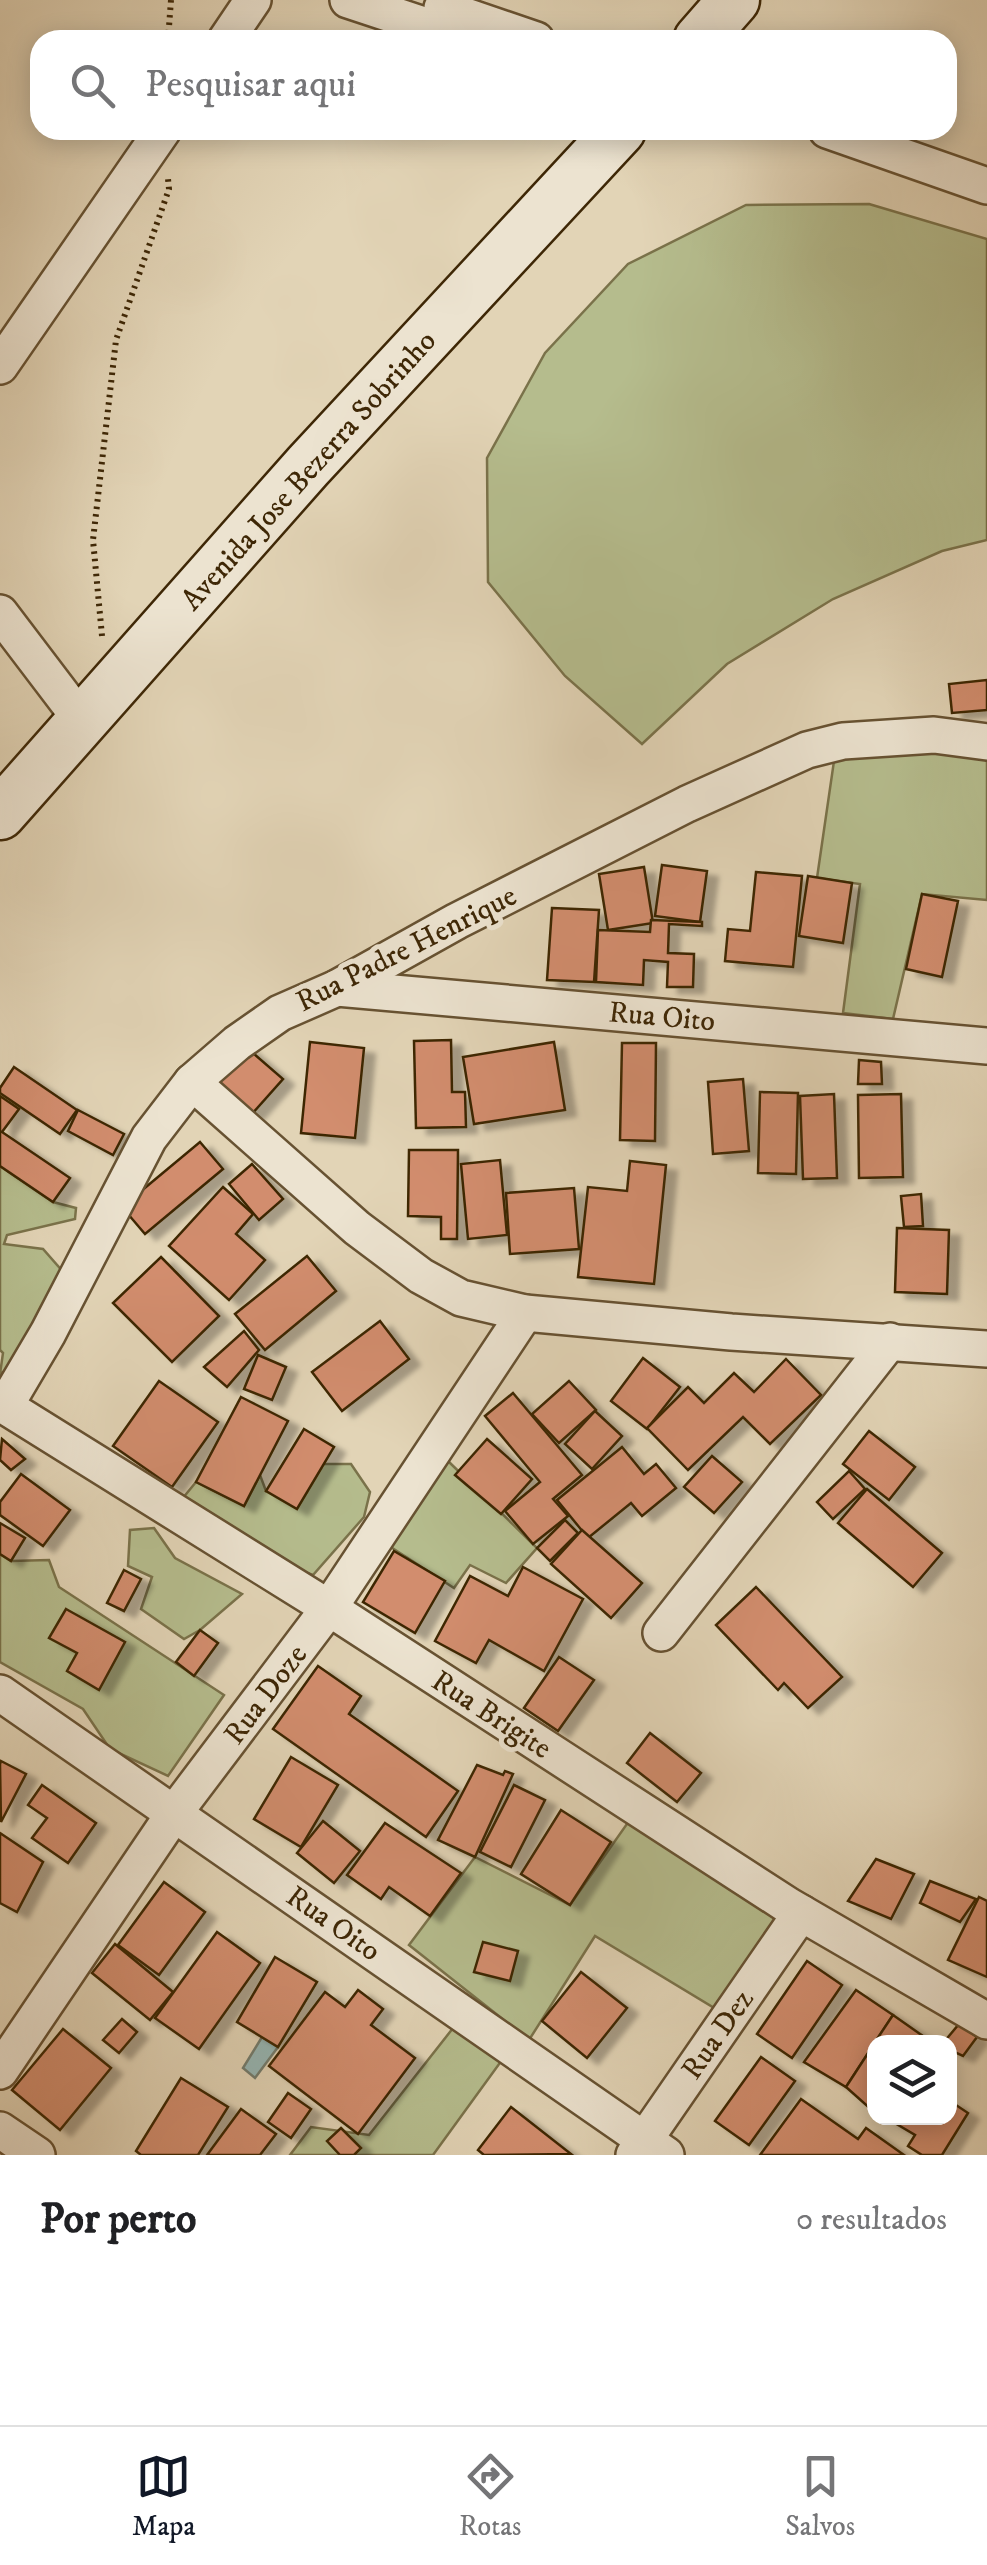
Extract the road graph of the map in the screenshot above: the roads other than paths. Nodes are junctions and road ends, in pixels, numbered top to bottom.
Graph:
1 (253, 0) edge
2 (348, 0) edge
3 (418, 0) edge
4 (734, 0) edge
5 (233, 30) edge
6 (440, 30) edge
7 (506, 30) edge
8 (708, 30) edge
9 (156, 140) edge
10 (611, 140) edge
11 (856, 140) edge
12 (987, 186) edge
13 (0, 366) edge
14 (0, 612) edge
15 (95, 707) junction
16 (987, 742) edge
17 (0, 814) edge
18 (337, 988) junction
19 (987, 1046) edge
20 (192, 1082) junction
21 (525, 1313) junction
22 (890, 1341) junction
23 (987, 1349) edge
24 (2, 1405) edge
25 (329, 1608) junction
26 (661, 1633) dead end
27 (0, 1693) edge
28 (175, 1812) junction
29 (801, 1913) junction
30 (987, 2020) edge
31 (0, 2071) edge
32 (0, 2130) edge
33 (648, 2150) edge
34 (37, 2155) edge

1 - 5 street
2 - 6 street
3 - 7 street
4 - 8 main road
9 - 13 street
10 - 15 main road, Avenida Jose Bezerra Sobrinho
11 - 12 street
14 - 15 street
15 - 17 main road, Avenida Jose Bezerra Sobrinho
16 - 18 street, Rua Padre Henrique
18 - 19 street, Rua Oito
18 - 20 street, Rua Padre Henrique
20 - 21 street
20 - 24 street, Rua Padre Henrique
21 - 22 street
21 - 25 street, Rua Doze
22 - 23 street
22 - 26 street
24 - 25 street, Rua Brigite
25 - 28 street, Rua Doze
25 - 29 street, Rua Brigite
27 - 28 street, Rua Oito
28 - 31 street, Rua Doze
28 - 33 street, Rua Oito
29 - 30 street, Rua Brigite
29 - 33 street, Rua Dez
32 - 34 street

